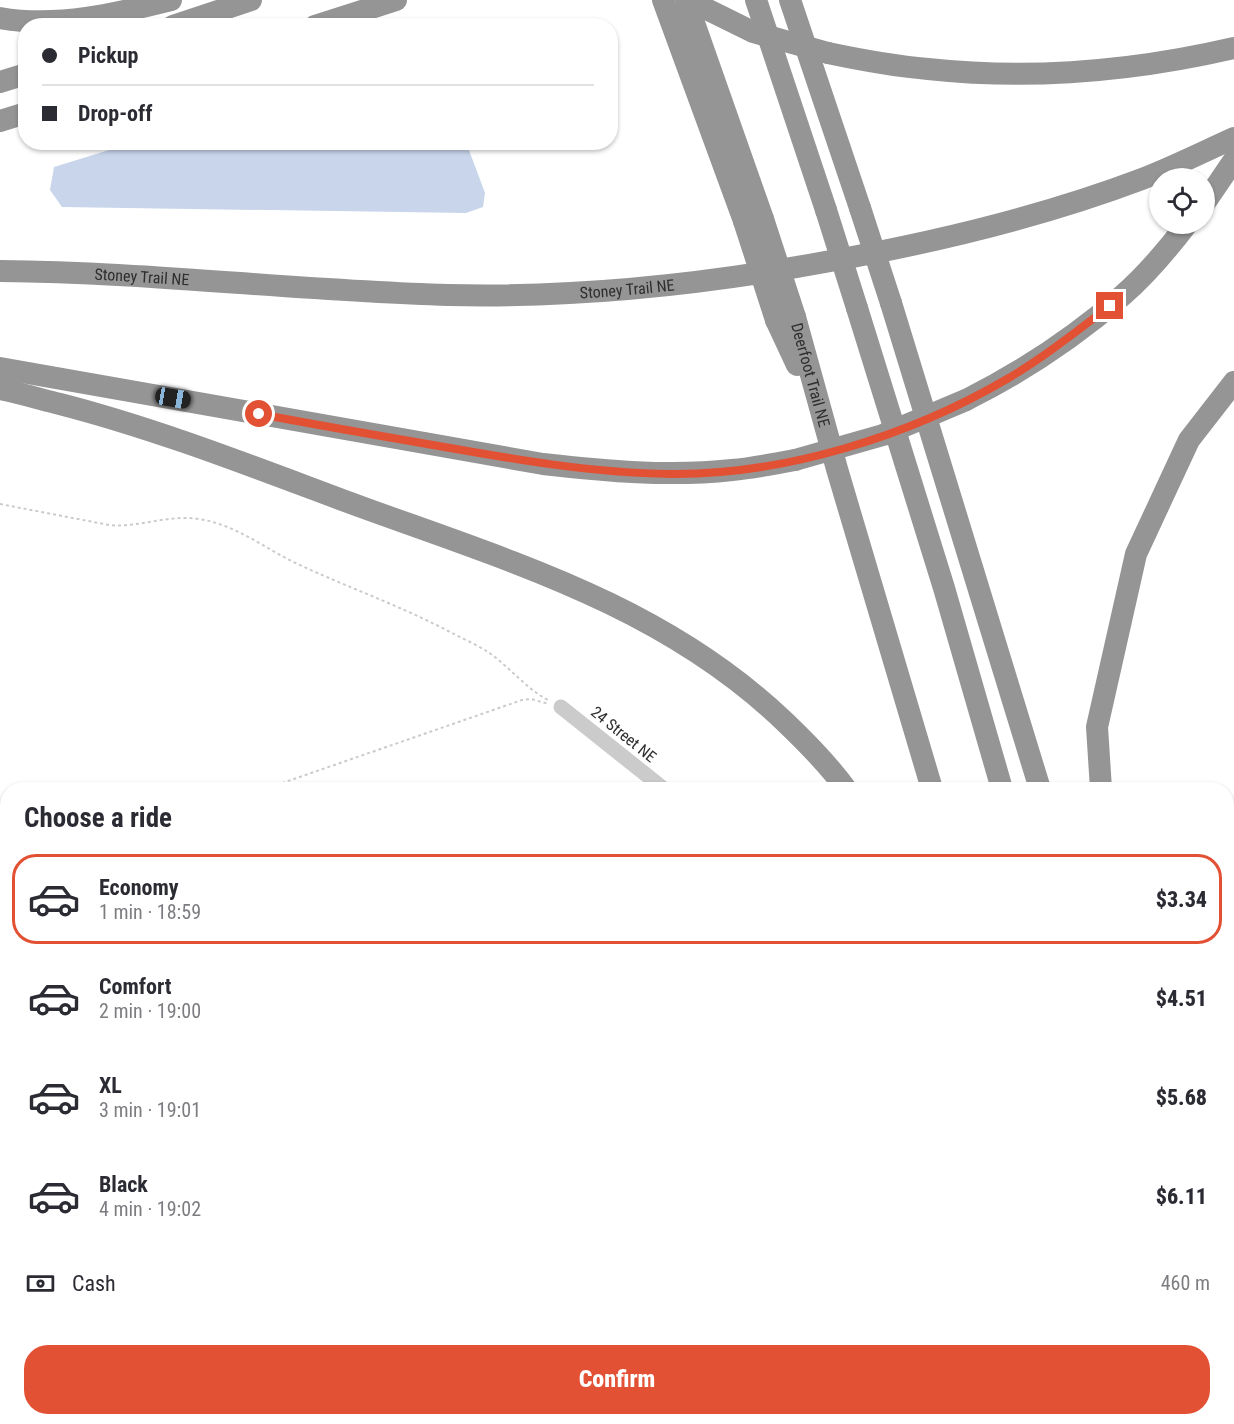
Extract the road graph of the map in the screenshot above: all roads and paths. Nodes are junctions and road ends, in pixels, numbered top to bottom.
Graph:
1 (171, 0) edge
2 (251, 0) edge
3 (396, 0) edge
4 (663, 0) edge
5 (687, 0) edge
6 (756, 0) edge
7 (790, 0) edge
8 (0, 18) edge
9 (90, 18) edge
10 (197, 18) edge
11 (340, 18) edge
12 (18, 20) edge
13 (1234, 48) edge
14 (18, 76) edge
15 (0, 82) edge
16 (18, 115) edge
17 (0, 121) edge
18 (1234, 138) edge
19 (1234, 160) edge
20 (1215, 187) edge
21 (754, 220) junction
22 (1179, 234) edge
23 (0, 272) edge
24 (0, 368) edge
25 (1234, 382) edge
26 (0, 389) edge
27 (0, 504) edge
28 (561, 707) junction
29 (285, 782) edge
30 (655, 782) edge
31 (841, 782) edge
32 (930, 782) edge
33 (1000, 782) edge
34 (1038, 782) edge
35 (1100, 782) edge

1 - 9 highway
2 - 10 highway
3 - 11 highway
4 - 21 highway
5 - 13 highway, bridge
5 - 21 highway, Deerfoot Trail NE
6 - 33 highway, bridge
7 - 34 highway, bridge
8 - 12 highway
14 - 15 highway
16 - 17 highway
18 - 23 highway, Stoney Trail NE
19 - 20 highway
21 - 32 highway, Deerfoot Trail NE, bridge
22 - 24 highway, bridge
25 - 35 highway
26 - 31 highway
27 - 28 path
28 - 29 path
28 - 30 street, 24 Street NE

